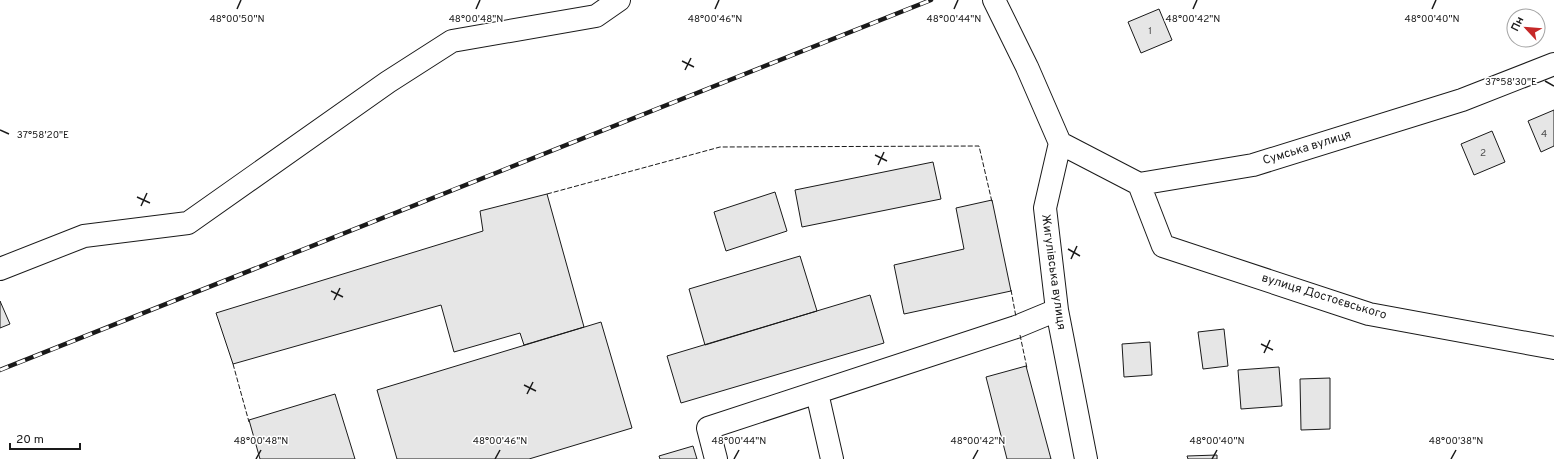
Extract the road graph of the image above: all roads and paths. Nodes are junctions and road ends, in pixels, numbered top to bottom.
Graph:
1 (619, 0) edge
2 (994, 0) edge
3 (1554, 64) edge
4 (1060, 143) junction
5 (1139, 184) junction
6 (0, 269) edge
7 (1057, 310) junction
8 (1554, 348) edge
9 (817, 393) junction
10 (716, 459) edge
11 (832, 459) edge
12 (1086, 459) edge

1 - 6 street
2 - 4 street
3 - 5 street, Сумська вулиця
4 - 5 street
4 - 7 street, Жигулівська вулиця
5 - 8 street, вулиця Достоєвського
7 - 9 street
7 - 12 street, Жигулівська вулиця
9 - 10 street
9 - 11 street

